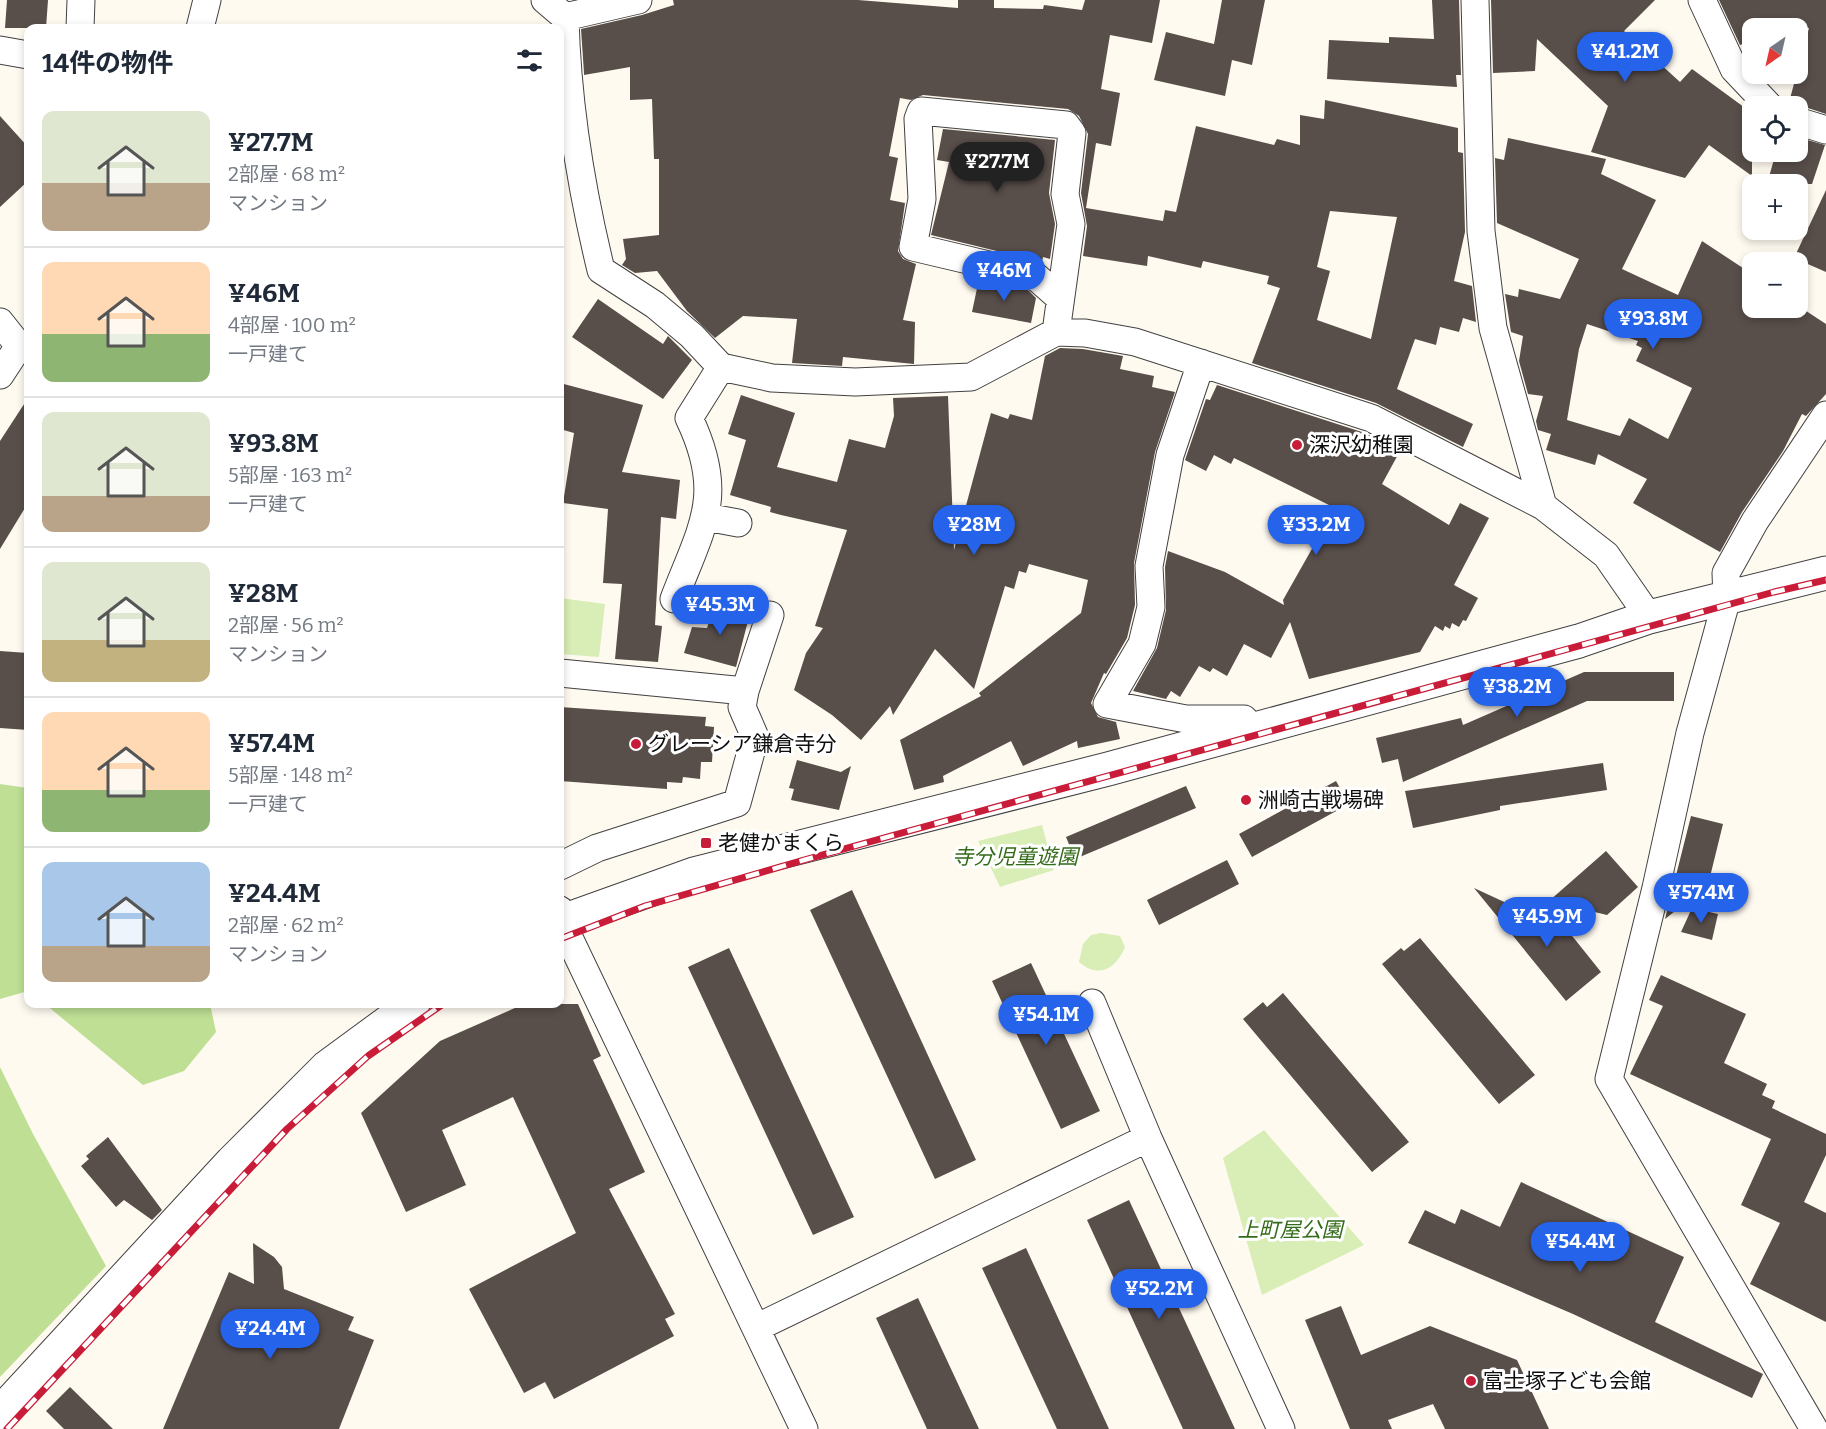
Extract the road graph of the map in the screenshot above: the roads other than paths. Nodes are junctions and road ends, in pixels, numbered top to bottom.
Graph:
1 (81, 0) edge
2 (207, 0) edge
3 (638, 0) edge
4 (1475, 0) edge
5 (1702, 0) edge
6 (555, 8) edge
7 (80, 24) edge
8 (201, 24) edge
9 (560, 24) edge
10 (564, 39) edge
11 (0, 50) edge
12 (24, 54) edge
13 (1760, 96) edge
14 (1808, 124) edge
15 (1826, 130) edge
16 (1060, 298) junction
17 (0, 322) edge
18 (1056, 332) junction
19 (24, 346) edge
20 (1201, 363) junction
21 (722, 368) junction
22 (0, 375) edge
23 (1826, 415) edge
24 (1543, 506) junction
25 (706, 517) junction
26 (738, 523) dead end
27 (1826, 573) edge
28 (1727, 598) junction
29 (674, 599) dead end
30 (770, 615) dead end
31 (1649, 617) junction
32 (564, 673) edge
33 (745, 691) junction
34 (1254, 730) junction
35 (564, 864) edge
36 (564, 916) edge
37 (564, 925) edge
38 (1092, 1003) dead end
39 (408, 1008) edge
40 (1148, 1138) junction
41 (756, 1328) junction
42 (0, 1413) edge
43 (804, 1429) edge
44 (1281, 1429) edge
45 (1815, 1429) edge

1 - 7 street
2 - 8 street
3 - 6 street
4 - 24 street
5 - 13 street
6 - 9 street
10 - 21 street
11 - 12 street
14 - 15 street
16 - 16 street
16 - 18 street
17 - 19 street
18 - 20 street
18 - 21 street
19 - 22 street
20 - 24 street
20 - 34 street
21 - 25 street
23 - 28 street
24 - 31 street
25 - 26 street
25 - 29 street
27 - 28 street
28 - 31 street
28 - 45 street
30 - 33 street
31 - 34 street
32 - 33 street
33 - 35 street
34 - 36 street
37 - 41 street
38 - 40 street
39 - 42 street
40 - 41 street
40 - 44 street
41 - 43 street

